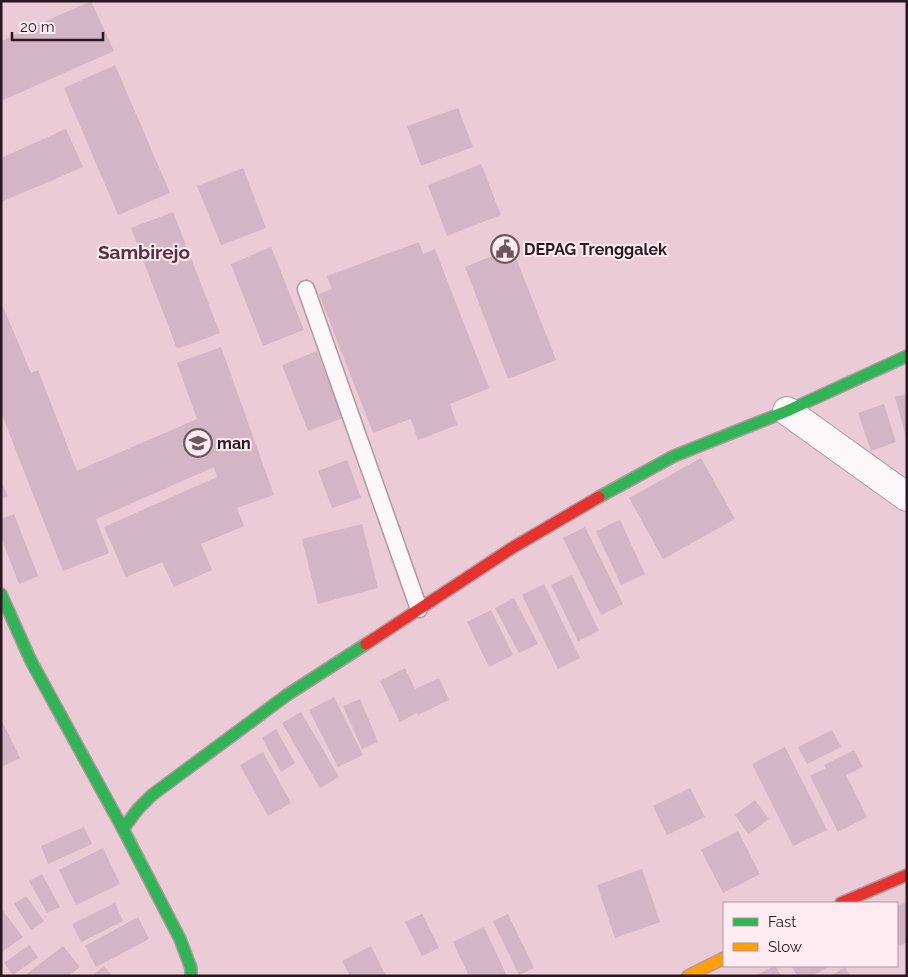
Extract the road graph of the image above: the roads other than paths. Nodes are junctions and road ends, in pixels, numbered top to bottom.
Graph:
1 (306, 289) dead end
2 (907, 356) edge
3 (787, 411) junction
4 (907, 497) edge
5 (1, 594) edge
6 (419, 609) junction
7 (123, 829) junction
8 (907, 875) edge
9 (843, 902) edge
10 (723, 958) edge
11 (191, 976) edge
12 (688, 976) edge

1 - 6 lane
2 - 3 street
3 - 4 street
3 - 6 street
5 - 7 street
6 - 7 street
7 - 11 street
8 - 9 street
10 - 12 street

